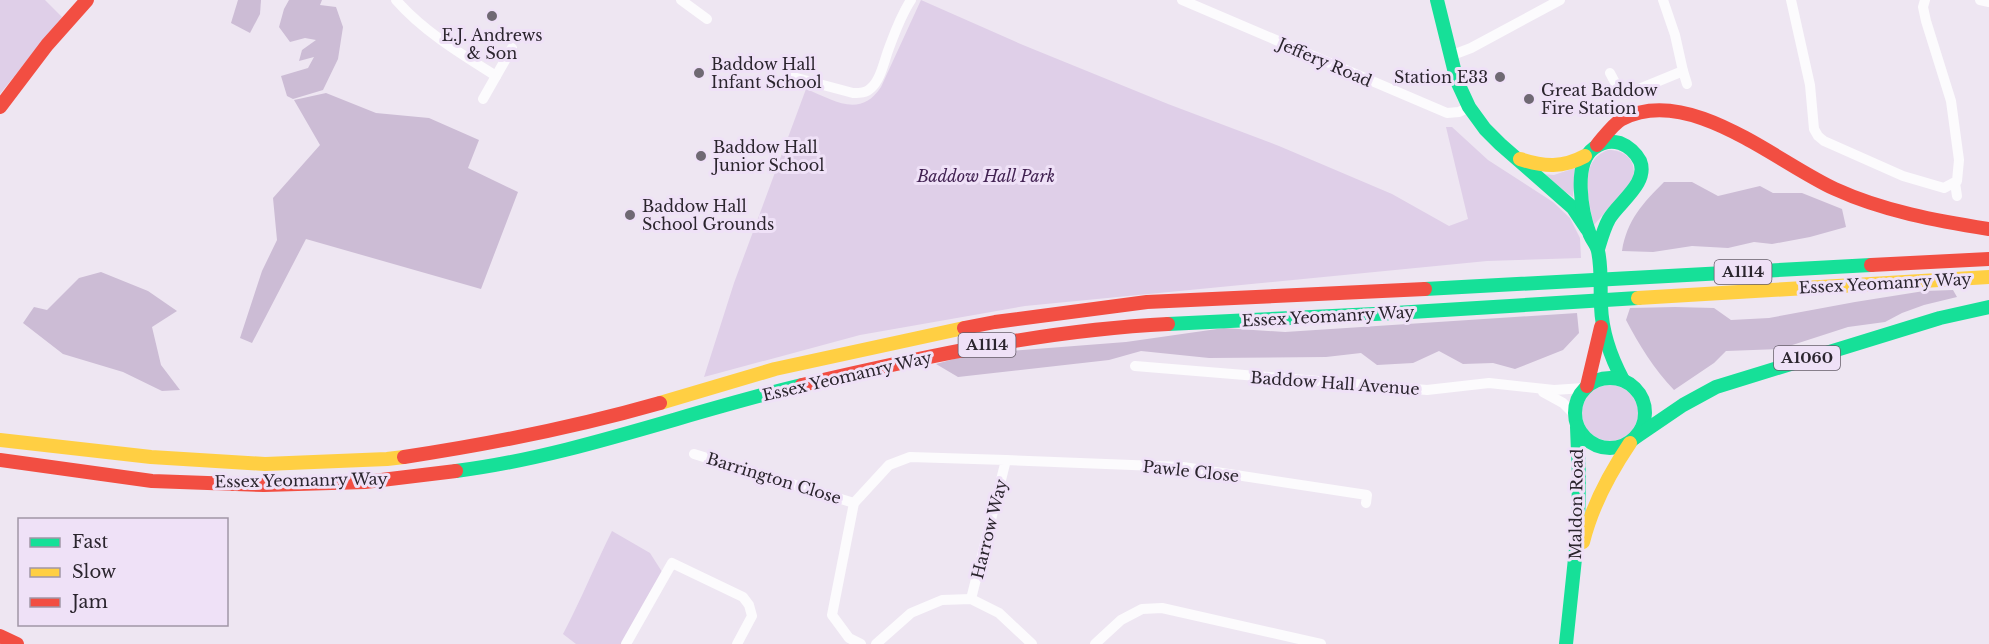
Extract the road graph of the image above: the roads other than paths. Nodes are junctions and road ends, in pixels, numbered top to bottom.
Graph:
1 (87, 0) edge
2 (396, 0) edge
3 (681, 0) edge
4 (1182, 0) edge
5 (1437, 0) edge
6 (1560, 0) edge
7 (1664, 0) edge
8 (1791, 0) edge
9 (1925, 0) edge
10 (1980, 0) edge
11 (1989, 2) edge
12 (908, 5) edge
13 (707, 19) dead end
14 (512, 48) dead end
15 (1450, 56) junction
16 (1683, 71) junction
17 (1610, 73) dead end
18 (496, 76) junction
19 (793, 77) dead end
20 (1687, 84) dead end
21 (483, 99) dead end
22 (0, 107) edge
23 (1469, 107) junction
24 (1597, 145) junction
25 (1512, 156) junction
26 (1585, 156) junction
27 (1955, 183) junction
28 (1956, 196) dead end
29 (1989, 229) edge
30 (1590, 234) junction
31 (1598, 249) junction
32 (1989, 259) edge
33 (1989, 277) edge
34 (1989, 307) edge
35 (1602, 324) junction
36 (1135, 366) dead end
37 (1623, 380) junction
38 (1585, 387) junction
39 (1535, 389) junction
40 (1575, 419) junction
41 (0, 440) edge
42 (1633, 440) junction
43 (694, 454) dead end
44 (0, 460) edge
45 (1006, 460) junction
46 (854, 503) junction
47 (1366, 503) dead end
48 (1573, 583) junction
49 (971, 599) junction
50 (0, 636) edge
51 (17, 644) edge
52 (626, 644) edge
53 (737, 644) edge
54 (861, 644) edge
55 (876, 644) edge
56 (1032, 644) edge
57 (1095, 644) edge
58 (1321, 644) edge
59 (1566, 644) edge

1 - 22 main road
2 - 18 street
3 - 13 street
4 - 23 street, Jeffery Road
5 - 15 main road
6 - 15 street
7 - 16 street
8 - 27 street
9 - 27 street
10 - 11 street
12 - 19 street
14 - 18 street
15 - 23 main road
16 - 17 street
16 - 20 street
18 - 21 street
23 - 25 main road
24 - 26 main road
24 - 29 main road
24 - 31 main road
25 - 26 main road
25 - 30 main road
26 - 30 main road
27 - 28 street
30 - 31 main road
31 - 35 main road
32 - 41 main road, Essex Yeomanry Way / A1114
33 - 44 main road, Essex Yeomanry Way / A1114
34 - 42 main road, A1060
35 - 37 main road
35 - 38 main road
36 - 39 street, Baddow Hall Avenue
37 - 38 main road
37 - 42 main road
38 - 39 street, Baddow Hall Avenue
38 - 40 main road
39 - 40 street, Baddow Hall Avenue
40 - 42 main road
40 - 48 main road, Maldon Road / A1060
42 - 48 main road, Maldon Road / A1060
43 - 46 street, Barrington Close
45 - 46 street, Harrow Way
45 - 47 street, Pawle Close
45 - 49 street, Harrow Way
46 - 54 street
48 - 59 main road, Maldon Road / A1060
49 - 55 street
49 - 56 street
50 - 51 main road
52 - 53 street
57 - 58 street

